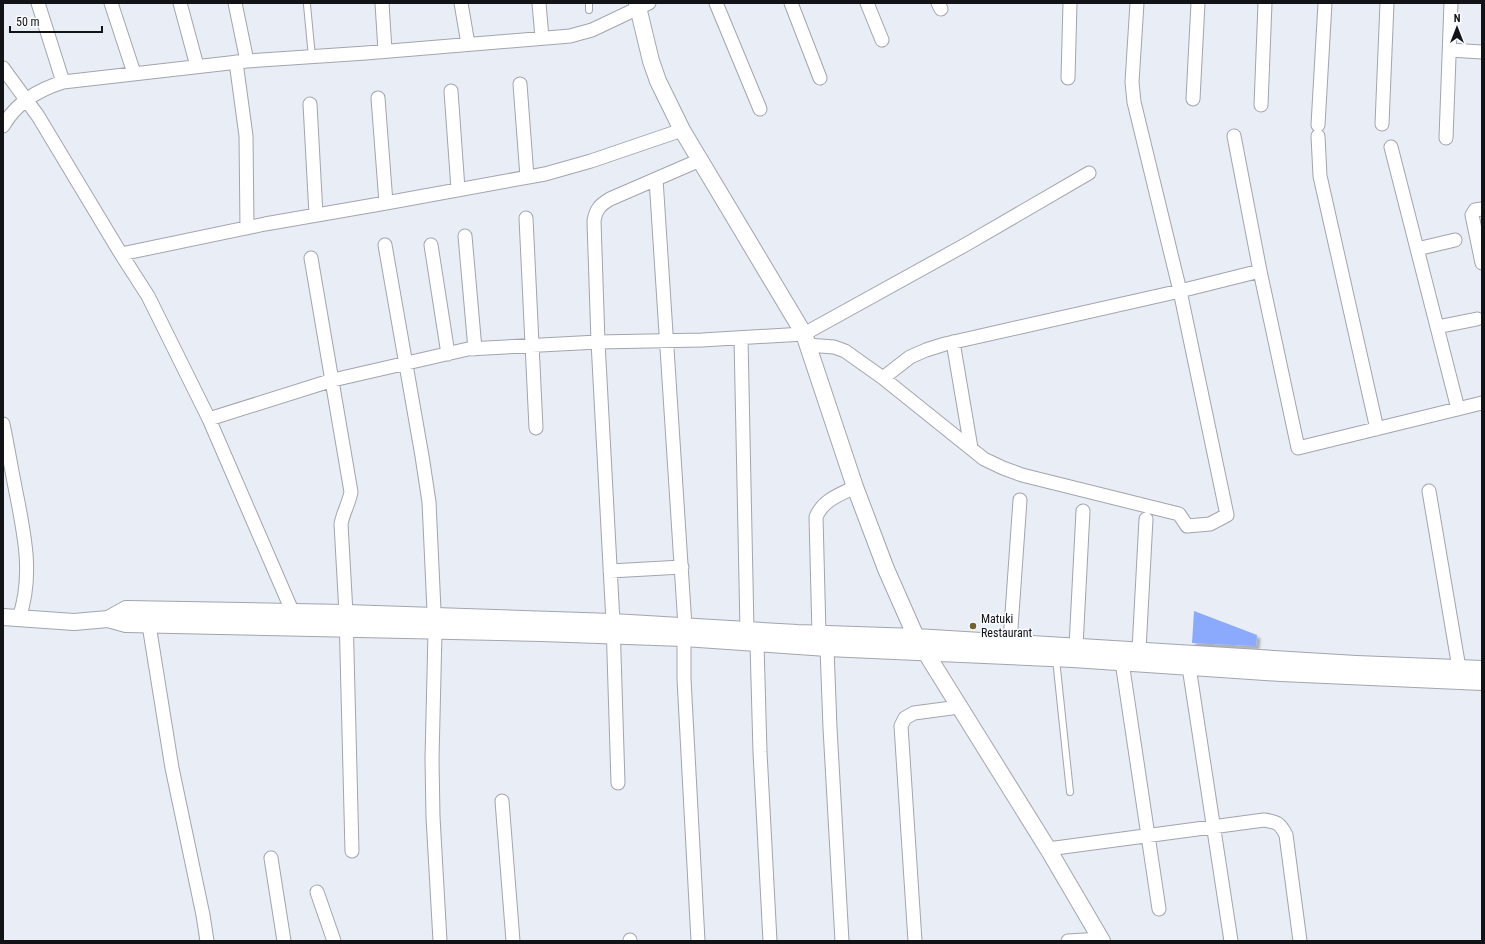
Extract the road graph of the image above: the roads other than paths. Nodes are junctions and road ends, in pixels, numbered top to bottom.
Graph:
1 (38, 3) edge
2 (111, 3) edge
3 (180, 3) edge
4 (236, 3) edge
5 (382, 3) edge
6 (461, 3) edge
7 (539, 3) edge
8 (716, 3) edge
9 (791, 3) edge
10 (867, 3) edge
11 (1070, 3) edge
12 (1136, 3) edge
13 (1198, 3) edge
14 (1265, 3) edge
15 (1325, 3) edge
16 (1387, 3) edge
17 (1452, 3) edge
18 (307, 5) dead end
19 (641, 5) edge
20 (542, 38) junction
21 (882, 40) dead end
22 (468, 44) junction
23 (1450, 50) junction
24 (385, 51) junction
25 (1482, 52) edge
26 (312, 57) junction
27 (242, 61) junction
28 (197, 66) junction
29 (3, 68) edge
30 (134, 73) junction
31 (820, 78) dead end
32 (1068, 78) dead end
33 (63, 82) junction
34 (520, 84) dead end
35 (451, 91) dead end
36 (378, 98) dead end
37 (26, 99) junction
38 (1193, 99) dead end
39 (310, 104) dead end
40 (1261, 104) dead end
41 (760, 109) dead end
42 (4, 123) edge
43 (1382, 124) dead end
44 (682, 130) junction
45 (1234, 136) dead end
46 (1446, 138) dead end
47 (1391, 147) dead end
48 (700, 160) junction
49 (1089, 173) dead end
50 (527, 177) junction
51 (656, 179) junction
52 (458, 189) junction
53 (386, 203) junction
54 (1482, 209) edge
55 (316, 214) junction
56 (526, 218) dead end
57 (247, 228) junction
58 (465, 236) dead end
59 (1479, 239) edge
60 (1455, 240) dead end
61 (385, 245) dead end
62 (431, 245) dead end
63 (1417, 250) junction
64 (121, 254) junction
65 (311, 258) dead end
66 (1482, 263) edge
67 (1260, 271) junction
68 (1180, 291) junction
69 (1477, 319) dead end
70 (1437, 327) junction
71 (740, 338) junction
72 (667, 340) junction
73 (806, 340) junction
74 (598, 342) junction
75 (952, 342) junction
76 (532, 346) junction
77 (475, 348) junction
78 (448, 354) junction
79 (405, 364) junction
80 (883, 378) junction
81 (333, 380) junction
82 (1482, 403) edge
83 (1458, 409) junction
84 (209, 418) junction
85 (3, 424) edge
86 (536, 428) dead end
87 (1377, 429) junction
88 (971, 448) junction
89 (855, 486) junction
90 (1429, 491) dead end
91 (1020, 500) dead end
92 (1083, 511) dead end
93 (1146, 519) dead end
94 (682, 567) junction
95 (610, 571) junction
96 (294, 613) junction
97 (346, 613) junction
98 (435, 616) junction
99 (11, 618) edge
100 (108, 619) junction
101 (149, 625) junction
102 (613, 629) junction
103 (346, 630) junction
104 (747, 630) junction
105 (435, 632) junction
106 (684, 632) junction
107 (916, 637) junction
108 (823, 641) junction
109 (1010, 642) junction
110 (757, 644) junction
111 (1076, 646) junction
112 (1139, 650) junction
113 (925, 651) junction
114 (1056, 658) junction
115 (1122, 662) junction
116 (1189, 667) junction
117 (1460, 668) junction
118 (1482, 669) edge
119 (1482, 682) edge
120 (959, 707) junction
121 (618, 783) dead end
122 (1070, 792) dead end
123 (502, 801) dead end
124 (1214, 827) junction
125 (1148, 836) junction
126 (1048, 849) junction
127 (352, 851) dead end
128 (271, 858) dead end
129 (317, 892) dead end
130 (1159, 909) dead end
131 (1101, 940) edge
132 (206, 941) edge
133 (284, 941) edge
134 (334, 941) edge
135 (440, 941) edge
136 (513, 941) edge
137 (698, 941) edge
138 (770, 941) edge
139 (842, 941) edge
140 (915, 941) edge
141 (1068, 941) edge
142 (1231, 941) edge
143 (1300, 941) edge

1 - 33 street
2 - 30 street
3 - 28 street
4 - 27 street
5 - 24 street
6 - 22 street
7 - 20 street
8 - 41 street
9 - 31 street
10 - 21 street
11 - 32 street
12 - 68 street
13 - 38 street
14 - 40 street
15 - 87 street
16 - 43 street
17 - 23 street
18 - 26 lane
19 - 20 street
19 - 44 street
20 - 22 street
22 - 24 street
23 - 25 street
23 - 46 street
24 - 26 street
26 - 27 street
27 - 28 street
27 - 57 street
28 - 30 street
29 - 37 street
30 - 33 street
33 - 37 street
34 - 50 street
35 - 52 street
36 - 53 street
37 - 42 street
37 - 64 street
39 - 55 street
44 - 48 street
44 - 50 street
45 - 67 street
47 - 63 street
48 - 51 street
48 - 73 street
49 - 73 street
50 - 52 street
51 - 72 street
51 - 74 street
52 - 53 street
53 - 55 street
54 - 59 street
55 - 57 street
56 - 76 street
57 - 64 street
58 - 77 street
59 - 66 street
60 - 63 street
61 - 79 street
62 - 78 street
63 - 70 street
64 - 84 street
65 - 81 street
67 - 68 street
67 - 87 street
68 - 75 street
68 - 88 street
69 - 70 street
70 - 83 street
71 - 72 street
71 - 73 street
71 - 104 street
72 - 74 street
72 - 94 street
73 - 80 street
73 - 89 street
74 - 76 street
74 - 95 street
75 - 80 street
75 - 88 street
76 - 77 street
76 - 86 street
77 - 78 street
78 - 79 street
79 - 81 street
79 - 98 street
80 - 88 street
81 - 84 street
81 - 97 street
82 - 83 street
83 - 87 street
84 - 96 street
85 - 99 street
89 - 107 street
89 - 108 street
90 - 117 street
91 - 109 street
92 - 111 street
93 - 112 street
94 - 95 street
94 - 106 street
95 - 102 street
96 - 97 street
96 - 100 street
97 - 98 street
97 - 103 street
98 - 102 street
98 - 105 street
99 - 100 street
100 - 101 street
101 - 103 street
101 - 132 street
102 - 105 street
102 - 106 street
102 - 121 street
103 - 105 street
103 - 127 street
104 - 106 street
104 - 108 street
105 - 135 street
106 - 110 street
106 - 137 street
107 - 108 street
107 - 109 street
107 - 113 street
108 - 110 street
108 - 113 street
108 - 139 street
109 - 111 street
110 - 138 street
111 - 112 street
112 - 117 street
113 - 114 street
113 - 120 street
114 - 115 street
114 - 122 lane
115 - 116 street
115 - 125 street
116 - 119 street
116 - 124 street
117 - 118 street
120 - 126 street
120 - 140 street
123 - 136 street
124 - 125 street
124 - 142 street
124 - 143 street
125 - 126 street
125 - 130 street
126 - 131 street
128 - 133 street
129 - 134 street
131 - 141 street

